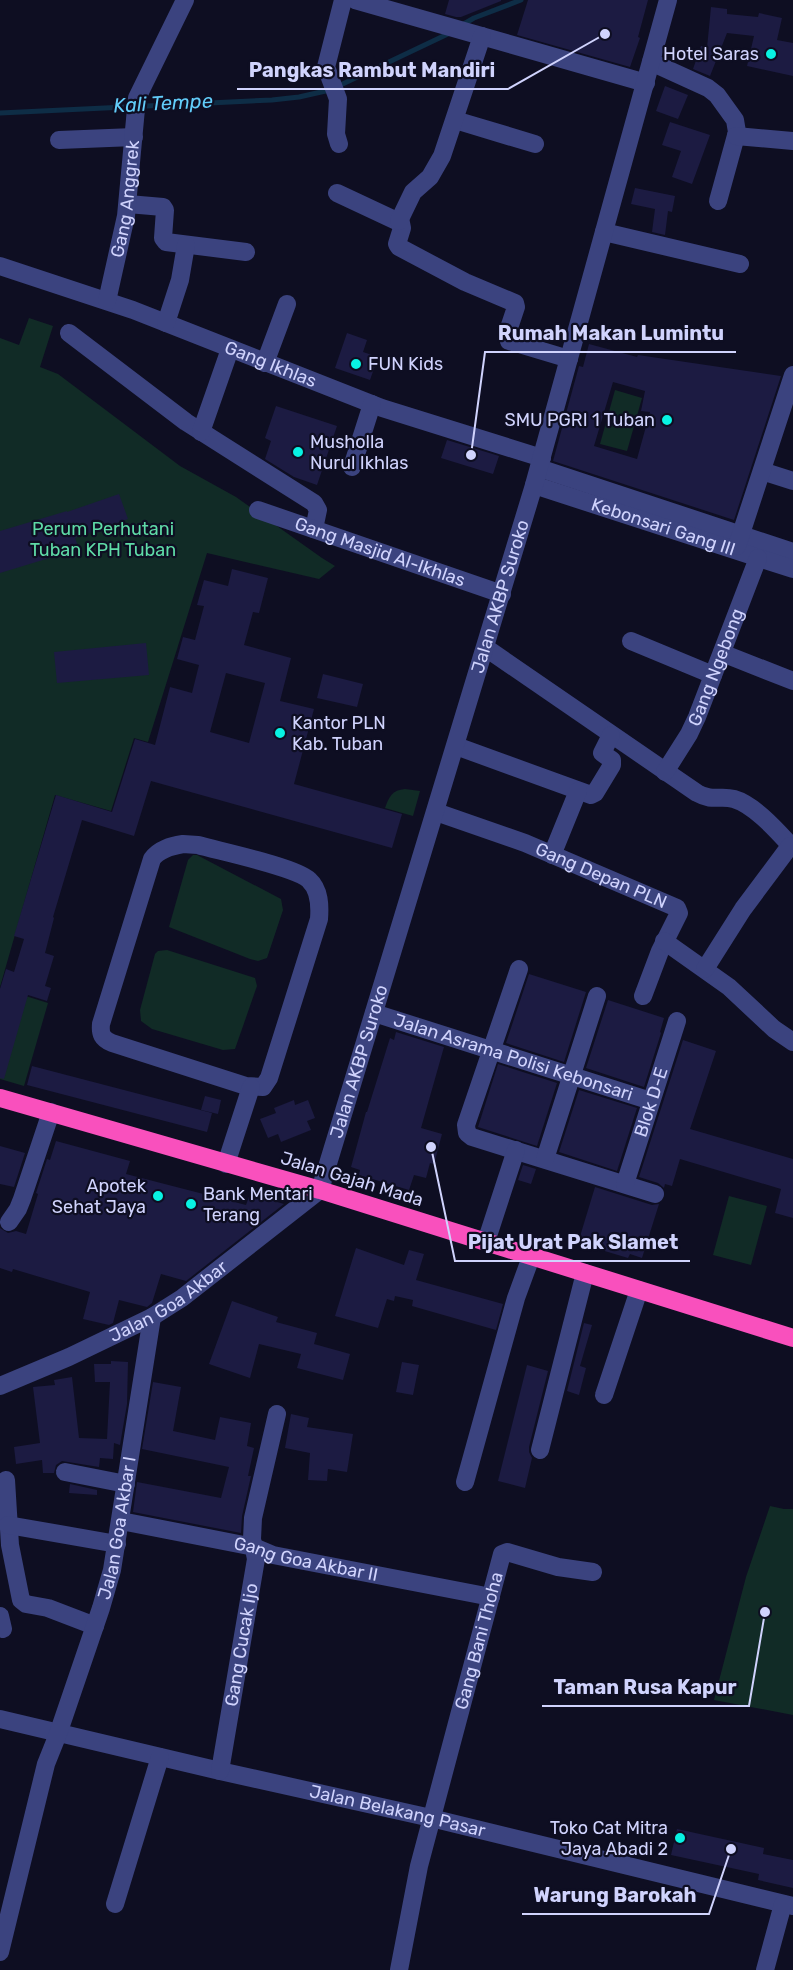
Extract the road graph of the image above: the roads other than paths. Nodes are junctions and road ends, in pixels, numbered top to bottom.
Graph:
1 (185, 0) edge
2 (344, 0) edge
3 (355, 0) edge
4 (668, 0) edge
5 (479, 36) junction
6 (651, 62) junction
7 (645, 83) junction
8 (455, 120) junction
9 (736, 136) junction
10 (134, 137) junction
11 (59, 140) dead end
12 (793, 141) edge
13 (339, 144) dead end
14 (535, 144) dead end
15 (337, 193) dead end
16 (718, 201) dead end
17 (128, 204) junction
18 (399, 221) junction
19 (604, 232) junction
20 (186, 245) junction
21 (246, 252) dead end
22 (740, 264) dead end
23 (0, 266) edge
24 (107, 301) junction
25 (287, 304) dead end
26 (166, 323) junction
27 (69, 333) dead end
28 (230, 349) junction
29 (569, 359) junction
30 (266, 363) junction
31 (793, 375) edge
32 (372, 404) junction
33 (201, 432) junction
34 (352, 467) dead end
35 (762, 471) junction
36 (535, 482) junction
37 (793, 482) edge
38 (258, 510) dead end
39 (314, 529) junction
40 (738, 543) junction
41 (793, 552) edge
42 (758, 558) junction
43 (793, 569) edge
44 (502, 594) junction
45 (631, 641) dead end
46 (486, 648) junction
47 (722, 652) junction
48 (713, 675) junction
49 (793, 681) edge
50 (611, 735) junction
51 (456, 746) junction
52 (665, 772) junction
53 (578, 791) junction
54 (436, 812) junction
55 (792, 847) edge
56 (552, 855) junction
57 (664, 941) junction
58 (519, 969) dead end
59 (705, 969) junction
60 (597, 996) dead end
61 (643, 996) dead end
62 (374, 1013) junction
63 (677, 1021) dead end
64 (793, 1042) edge
65 (492, 1050) junction
66 (571, 1076) junction
67 (254, 1087) junction
68 (278, 1089) dead end
69 (0, 1098) edge
70 (651, 1101) junction
71 (51, 1112) junction
72 (516, 1150) junction
73 (545, 1159) junction
74 (226, 1164) junction
75 (625, 1184) junction
76 (320, 1190) junction
77 (655, 1194) dead end
78 (9, 1222) dead end
79 (486, 1242) junction
80 (531, 1257) junction
81 (585, 1273) junction
82 (639, 1290) junction
83 (152, 1317) junction
84 (793, 1338) edge
85 (0, 1386) edge
86 (604, 1395) dead end
87 (277, 1414) dead end
88 (540, 1450) dead end
89 (64, 1472) dead end
90 (6, 1480) dead end
91 (465, 1482) dead end
92 (126, 1485) junction
93 (120, 1521) junction
94 (8, 1525) junction
95 (117, 1544) junction
96 (254, 1547) junction
97 (593, 1572) dead end
98 (491, 1597) junction
99 (95, 1626) junction
100 (0, 1720) edge
101 (58, 1734) junction
102 (160, 1757) junction
103 (220, 1772) junction
104 (432, 1818) junction
105 (115, 1904) dead end
106 (788, 1905) edge
107 (0, 1952) edge
108 (399, 1970) edge
109 (765, 1970) edge

1 - 10 street, Gang Anggrek
2 - 13 street
3 - 5 street
4 - 6 street, Jalan AKBP Suroko
5 - 7 street
5 - 8 street
6 - 7 street, Jalan AKBP Suroko
6 - 9 street
7 - 19 street, Jalan AKBP Suroko
8 - 14 street
8 - 18 street
9 - 12 street
9 - 16 street
10 - 11 street
10 - 17 street, Gang Anggrek
15 - 18 street
17 - 20 street
17 - 24 street, Gang Anggrek
18 - 29 street
19 - 22 street
19 - 29 street, Jalan AKBP Suroko
20 - 21 street
20 - 26 street
23 - 24 street, Gang Ikhlas
24 - 26 street, Gang Ikhlas
25 - 30 street
26 - 28 street, Gang Ikhlas
27 - 33 street
28 - 30 street, Gang Ikhlas
28 - 33 street
29 - 36 street, Jalan AKBP Suroko
30 - 32 street, Gang Ikhlas
31 - 35 street
32 - 34 street
32 - 36 street, Gang Ikhlas
33 - 39 street
35 - 37 street
35 - 40 street
36 - 40 street, Kebonsari Gang III
36 - 44 street, Jalan AKBP Suroko
38 - 39 street, Gang Masjid Al-Ikhlas
39 - 44 street, Gang Masjid Al-Ikhlas
40 - 41 street
40 - 42 street, Kebonsari Gang III
42 - 43 street, Kebonsari Gang III
42 - 47 street, Gang Ngebong
44 - 46 street, Jalan AKBP Suroko
45 - 48 street
46 - 50 street
46 - 51 street, Jalan AKBP Suroko
47 - 48 street, Gang Ngebong
47 - 49 street
48 - 52 street, Gang Ngebong
50 - 52 street
50 - 53 street
51 - 53 street
51 - 54 street, Jalan AKBP Suroko
52 - 55 street
53 - 56 street
54 - 56 street, Gang Depan PLN
54 - 62 street, Jalan AKBP Suroko
55 - 59 street
56 - 57 street, Gang Depan PLN
57 - 59 street
57 - 61 street, Gang Depan PLN
58 - 65 street
59 - 64 street
60 - 66 street
62 - 65 street, Jalan Asrama Polisi Kebonsari
62 - 76 street, Jalan AKBP Suroko
63 - 70 street, Blok D-E
65 - 66 street, Jalan Asrama Polisi Kebonsari
65 - 72 street
66 - 70 street, Jalan Asrama Polisi Kebonsari
66 - 73 street
67 - 67 street
67 - 68 street
67 - 74 street
69 - 71 highway, Jalan Gajah Mada
70 - 75 street, Blok D-E
71 - 74 highway, Jalan Gajah Mada
71 - 78 street
72 - 73 street
72 - 79 street
73 - 75 street
74 - 76 highway, Jalan Gajah Mada
75 - 77 street
76 - 79 highway, Jalan Gajah Mada
76 - 83 street, Jalan Goa Akbar
79 - 80 highway, Jalan Gajah Mada
80 - 81 highway, Jalan Gajah Mada
80 - 91 street
81 - 82 highway, Jalan Gajah Mada
81 - 88 street
82 - 84 highway, Jalan Gajah Mada
82 - 86 street
83 - 85 street, Jalan Goa Akbar
83 - 92 street, Jalan Goa Akbar I
87 - 96 street, Gang Cucak Ijo
89 - 92 street
90 - 94 street
92 - 93 street, Jalan Goa Akbar I
93 - 95 street, Jalan Goa Akbar I
93 - 96 street, Gang Goa Akbar II
94 - 95 street
94 - 99 street
95 - 99 street, Jalan Goa Akbar I
96 - 98 street, Gang Goa Akbar II
96 - 103 street, Gang Cucak Ijo
97 - 98 street, Gang Bani Thoha
98 - 104 street, Gang Bani Thoha
99 - 101 street, Jalan Goa Akbar I
100 - 101 street, Jalan Belakang Pasar
101 - 102 street, Jalan Belakang Pasar
101 - 107 street, Jalan Goa Akbar I
102 - 103 street, Jalan Belakang Pasar
102 - 105 street
103 - 104 street, Jalan Belakang Pasar
104 - 106 street, Jalan Belakang Pasar
104 - 108 street, Gang Bani Thoha
106 - 109 street

